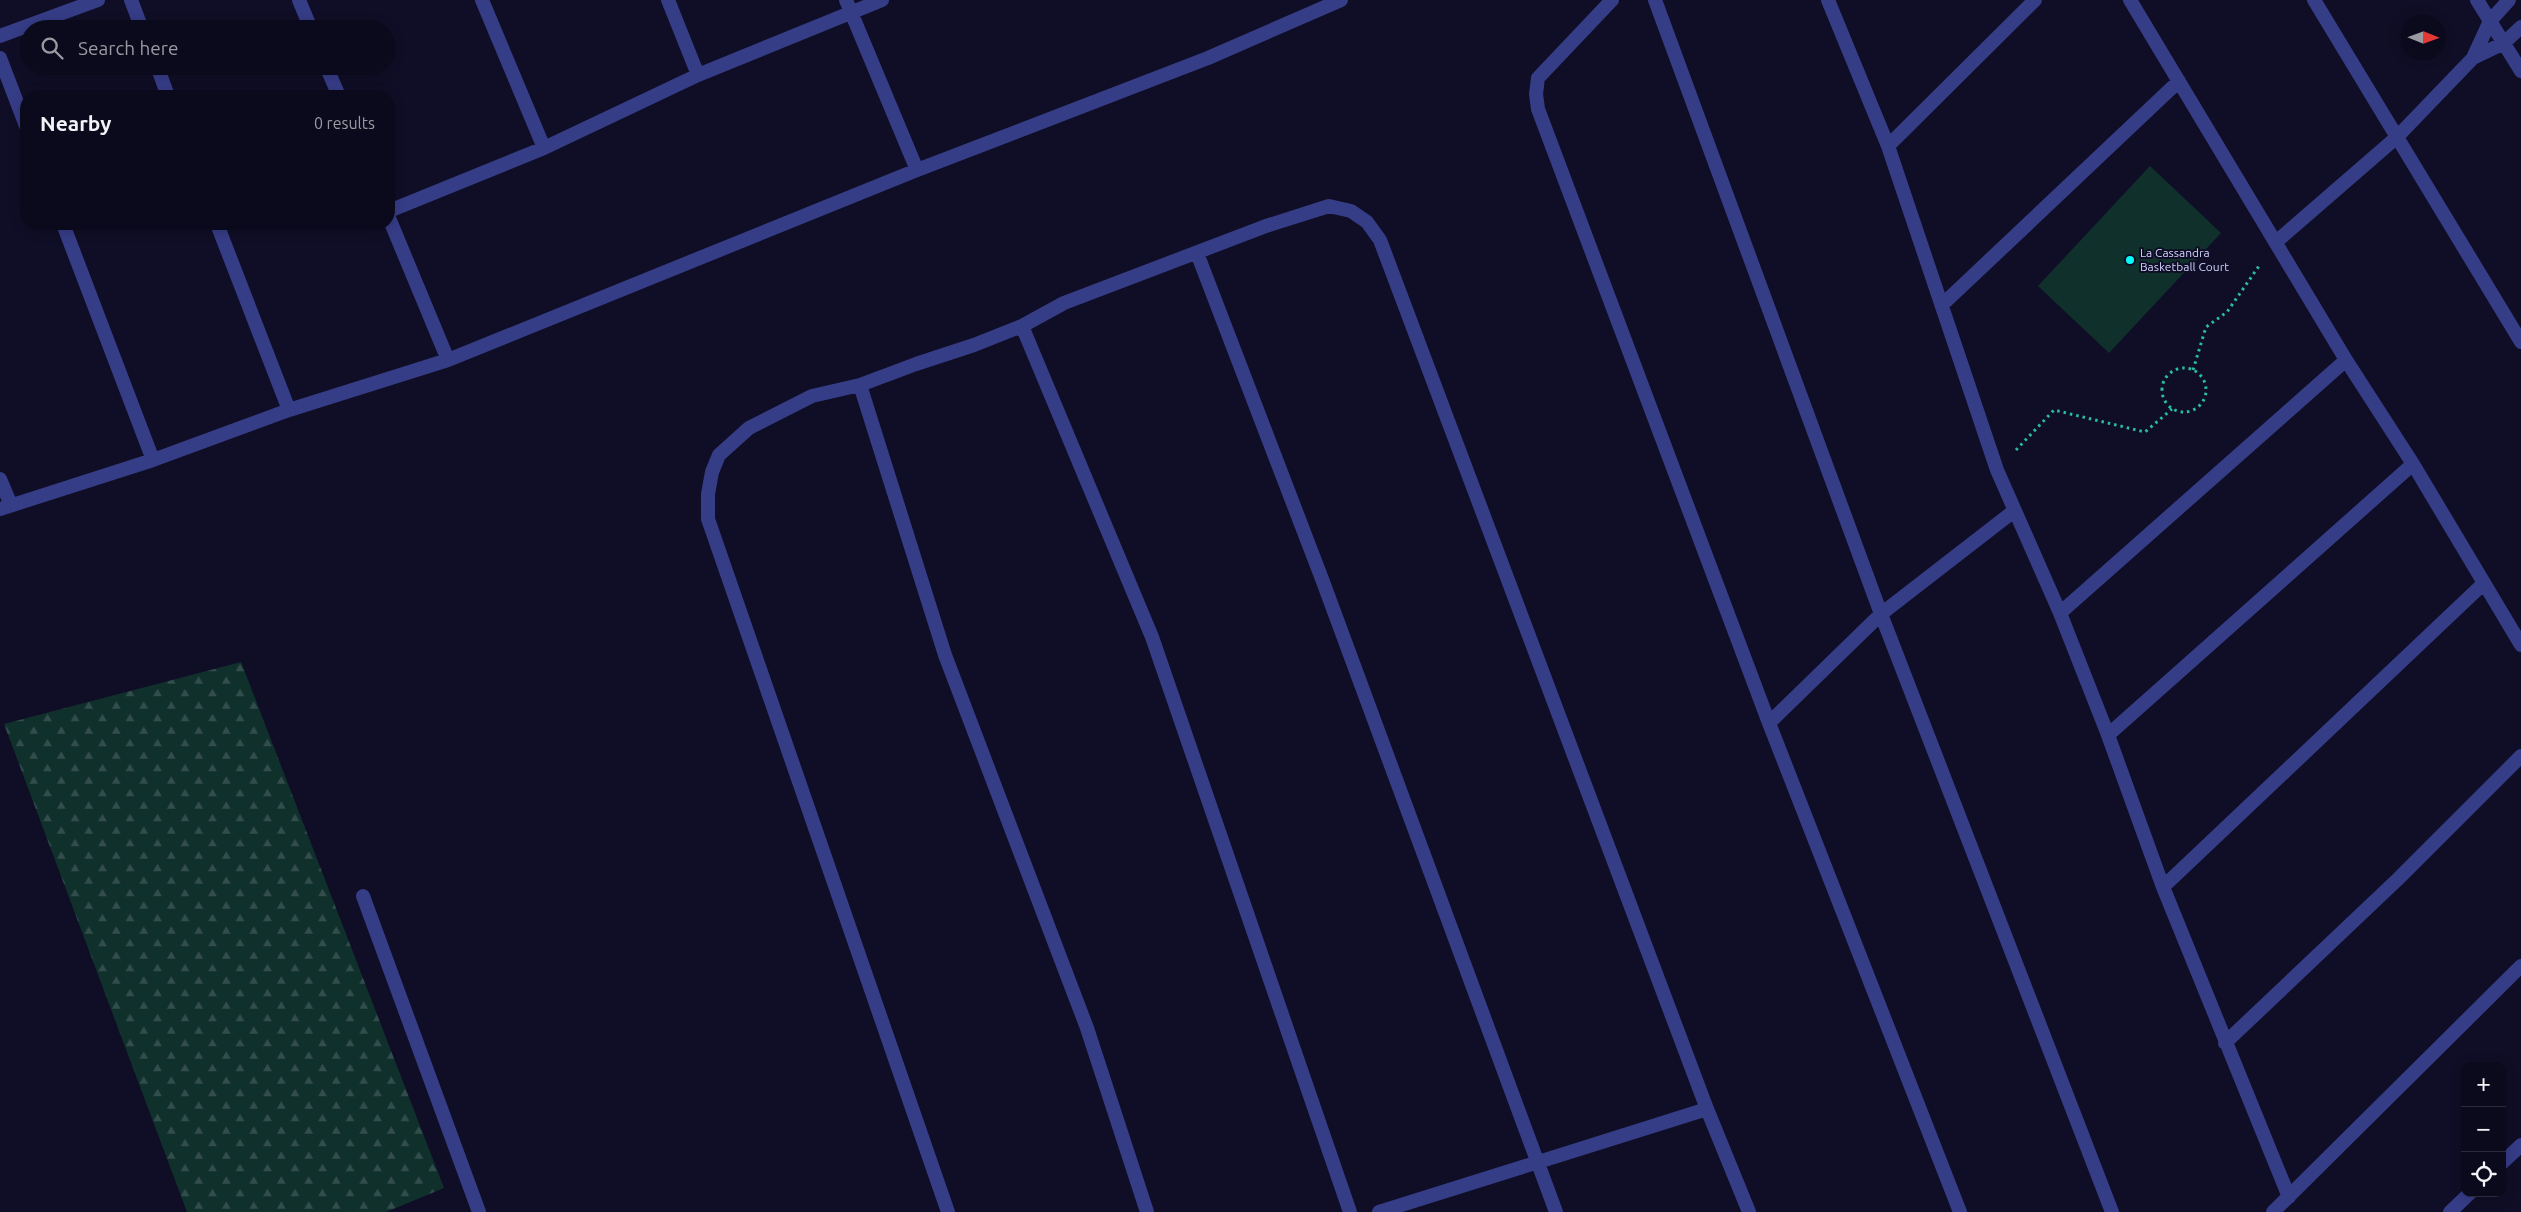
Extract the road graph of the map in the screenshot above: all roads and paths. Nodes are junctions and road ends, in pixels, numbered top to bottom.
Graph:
1 (98, 0) edge
2 (131, 0) edge
3 (299, 0) edge
4 (482, 0) edge
5 (668, 0) edge
6 (882, 0) edge
7 (1340, 0) edge
8 (1612, 0) edge
9 (1655, 0) edge
10 (1828, 0) edge
11 (2035, 0) edge
12 (2130, 0) edge
13 (2314, 0) edge
14 (2477, 0) edge
15 (2509, 0) edge
16 (849, 6) edge
17 (44, 20) edge
18 (139, 20) edge
19 (307, 20) edge
20 (2490, 21) junction
21 (2521, 27) edge
22 (20, 29) edge
23 (0, 36) edge
24 (2504, 43) junction
25 (0, 58) edge
26 (2473, 58) junction
27 (2521, 71) edge
28 (160, 75) edge
29 (330, 75) edge
30 (698, 75) junction
31 (2179, 81) junction
32 (166, 90) edge
33 (336, 90) edge
34 (20, 110) edge
35 (2397, 137) junction
36 (1888, 146) junction
37 (544, 148) junction
38 (916, 170) junction
39 (395, 209) edge
40 (65, 230) edge
41 (219, 230) edge
42 (394, 230) edge
43 (2276, 242) junction
44 (1197, 253) junction
45 (1942, 304) junction
46 (1022, 326) junction
47 (2521, 342) edge
48 (448, 360) junction
49 (2346, 360) junction
50 (2193, 370) junction
51 (860, 385) junction
52 (2172, 409) junction
53 (288, 410) junction
54 (153, 460) junction
55 (2413, 464) junction
56 (1997, 470) junction
57 (0, 479) edge
58 (6, 507) edge
59 (2014, 511) junction
60 (2483, 584) junction
61 (2060, 613) junction
62 (1881, 614) junction
63 (2521, 645) edge
64 (1769, 723) junction
65 (2108, 735) junction
66 (2521, 756) edge
67 (2164, 887) junction
68 (363, 896) dead end
69 (2521, 966) edge
70 (2226, 1043) junction
71 (1708, 1109) junction
72 (2521, 1145) edge
73 (2506, 1159) edge
74 (1537, 1162) junction
75 (2289, 1197) junction
76 (2466, 1197) edge
77 (479, 1212) edge
78 (948, 1212) edge
79 (1147, 1212) edge
80 (1350, 1212) edge
81 (1379, 1212) edge
82 (1556, 1212) edge
83 (1749, 1212) edge
84 (1960, 1212) edge
85 (2112, 1212) edge
86 (2273, 1212) edge
87 (2450, 1212) edge

1 - 17 street
2 - 18 street
3 - 19 street
4 - 37 street
5 - 30 street
6 - 16 street
7 - 38 street
8 - 64 street
9 - 62 street
10 - 36 street
11 - 36 street
12 - 31 street
13 - 35 street
14 - 20 street
15 - 20 street
16 - 30 street
16 - 38 street
20 - 24 street
20 - 26 street
21 - 24 street
22 - 23 street
24 - 26 street
24 - 27 street
25 - 34 street
26 - 35 street
28 - 32 street
29 - 33 street
30 - 37 street
31 - 43 street
31 - 45 street
35 - 43 street
35 - 47 street
36 - 45 street
37 - 39 street
38 - 48 street
40 - 54 street
41 - 53 street
42 - 48 street
43 - 49 street
43 - 50 path
44 - 46 street
44 - 71 street
44 - 74 street
45 - 56 street
46 - 51 street
46 - 80 street
48 - 53 street
49 - 55 street
49 - 61 street
50 - 52 path
50 - 52 path
51 - 78 street
51 - 79 street
52 - 56 path
53 - 54 street
54 - 58 street
55 - 60 street
55 - 65 street
56 - 59 street
57 - 58 street
59 - 61 street
59 - 62 street
60 - 63 street
60 - 67 street
61 - 65 street
62 - 64 street
62 - 85 street
64 - 84 street
65 - 67 street
66 - 70 street
67 - 70 street
68 - 77 street
69 - 75 street
70 - 75 street
71 - 74 street
71 - 83 street
72 - 73 street
74 - 81 street
74 - 82 street
75 - 86 street
76 - 87 street

